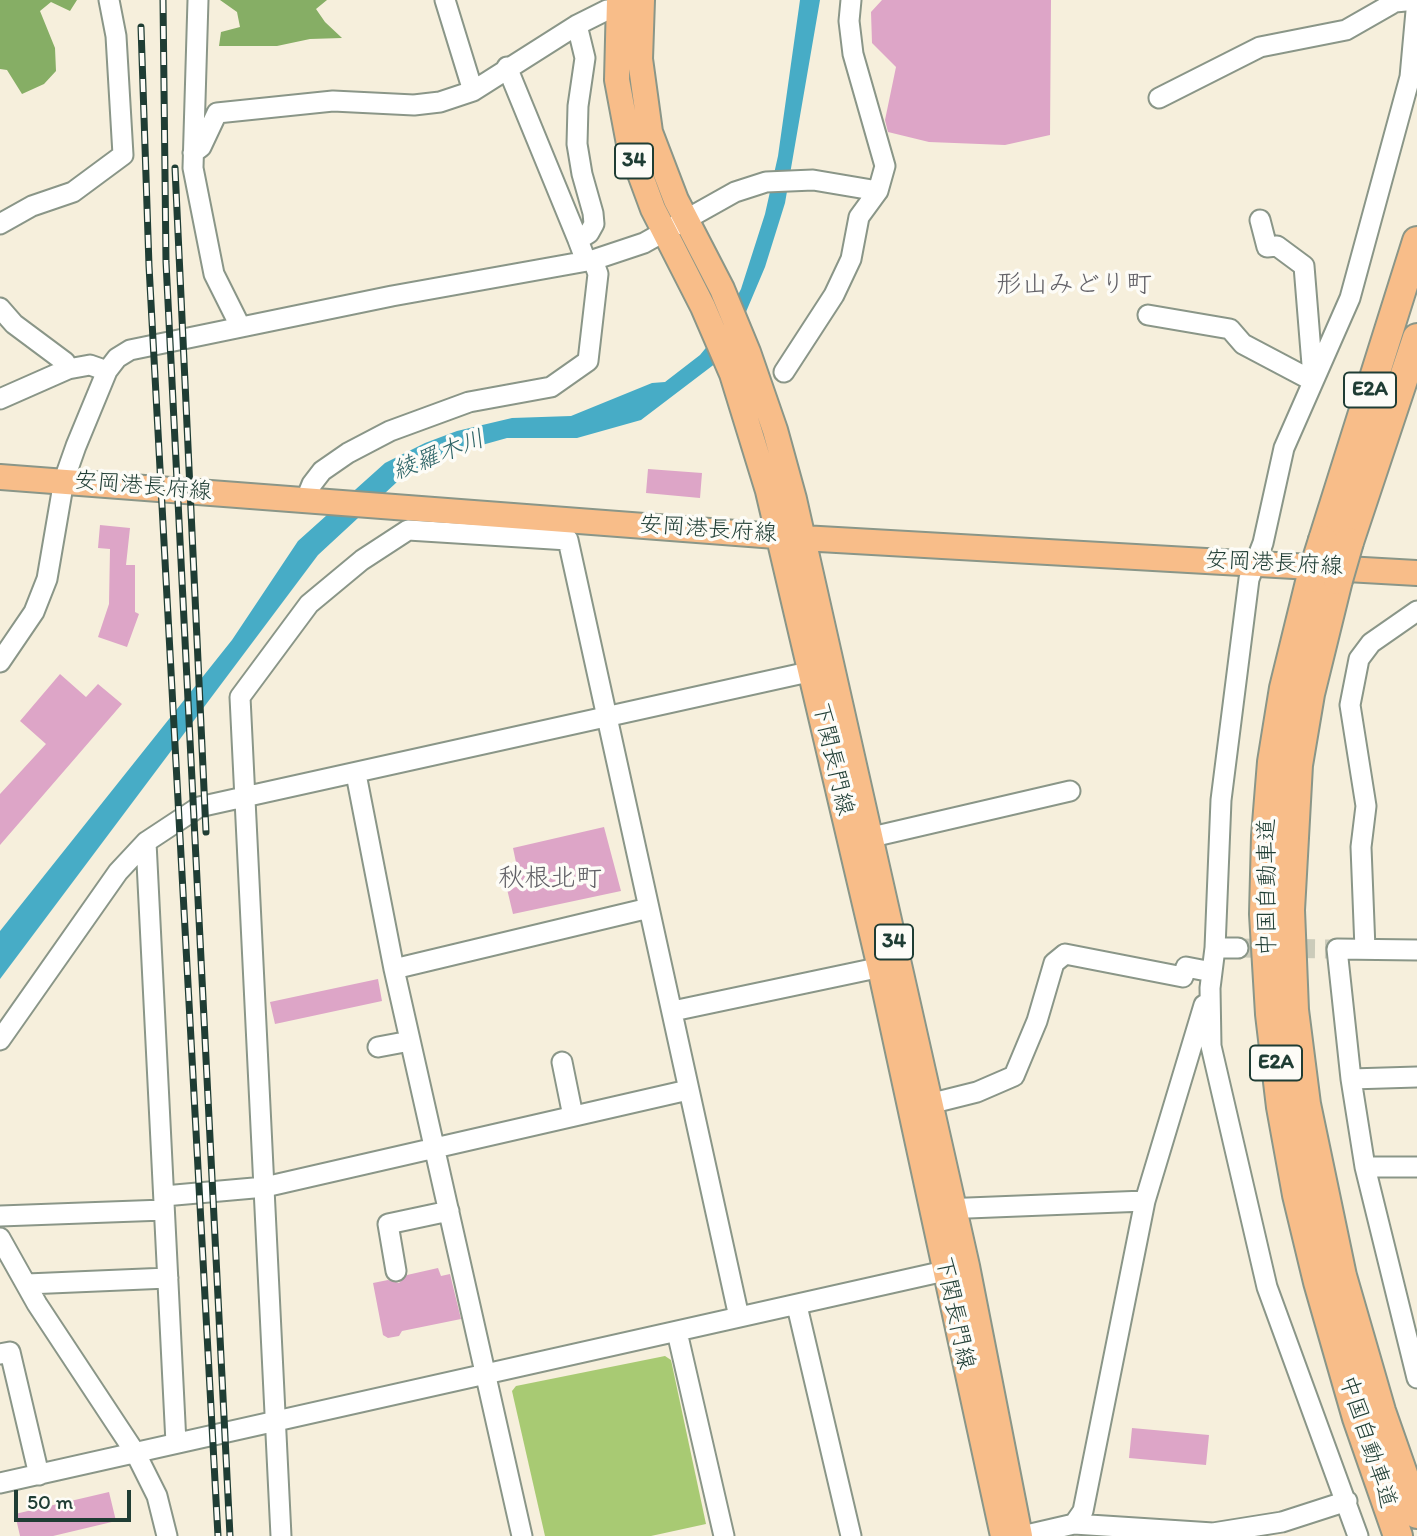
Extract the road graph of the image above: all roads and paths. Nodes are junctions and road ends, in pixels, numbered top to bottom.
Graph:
1 (109, 0) edge
2 (198, 0) edge
3 (445, 0) edge
4 (642, 0) edge
5 (851, 0) edge
6 (1417, 0) edge
7 (618, 6) edge
8 (577, 24) junction
9 (507, 67) junction
10 (1414, 77) edge
11 (473, 91) junction
12 (1159, 98) dead end
13 (193, 153) junction
14 (878, 191) junction
15 (1260, 220) dead end
16 (0, 224) edge
17 (675, 227) junction
18 (578, 240) junction
19 (1417, 241) edge
20 (589, 261) junction
21 (0, 308) edge
22 (1149, 315) dead end
23 (240, 326) junction
24 (1417, 338) edge
25 (68, 369) junction
26 (107, 372) junction
27 (784, 372) dead end
28 (1313, 381) junction
29 (0, 398) edge
30 (0, 477) edge
31 (64, 480) junction
32 (310, 502) junction
33 (790, 536) junction
34 (1336, 541) junction
35 (1257, 562) junction
36 (1417, 573) edge
37 (1325, 579) junction
38 (1417, 611) edge
39 (0, 662) edge
40 (822, 669) junction
41 (608, 717) junction
42 (356, 774) junction
43 (1070, 791) dead end
44 (243, 797) junction
45 (872, 837) junction
46 (146, 842) junction
47 (649, 908) junction
48 (1215, 948) junction
49 (1238, 948) tunnel mouth
50 (1365, 949) junction
51 (1417, 950) edge
52 (889, 966) junction
53 (394, 969) junction
54 (1211, 980) junction
55 (673, 1011) junction
56 (0, 1040) edge
57 (410, 1041) junction
58 (378, 1047) dead end
59 (562, 1062) dead end
60 (1417, 1077) edge
61 (1351, 1079) junction
62 (688, 1090) junction
63 (920, 1107) junction
64 (573, 1116) junction
65 (435, 1147) junction
66 (1365, 1167) junction
67 (1417, 1167) edge
68 (265, 1187) junction
69 (1145, 1201) junction
70 (164, 1203) junction
71 (942, 1209) junction
72 (449, 1211) junction
73 (0, 1216) edge
74 (0, 1238) edge
75 (956, 1269) junction
76 (396, 1271) dead end
77 (0, 1274) edge
78 (23, 1277) junction
79 (168, 1278) junction
80 (797, 1306) junction
81 (739, 1317) junction
82 (677, 1332) junction
83 (0, 1354) edge
84 (486, 1374) junction
85 (1417, 1378) edge
86 (275, 1421) junction
87 (176, 1443) junction
88 (136, 1454) junction
89 (39, 1475) junction
90 (0, 1483) edge
91 (1347, 1501) junction
92 (1417, 1514) edge
93 (1074, 1524) junction
94 (167, 1536) edge
95 (281, 1536) edge
96 (522, 1536) edge
97 (724, 1536) edge
98 (851, 1536) edge
99 (1003, 1536) edge
100 (1021, 1536) edge
101 (1358, 1536) edge
102 (1398, 1536) edge

1 - 16 street
2 - 13 street
3 - 11 street
4 - 17 main road, 下関長門線 / 34
5 - 14 street
6 - 10 street
6 - 12 street
7 - 8 street
7 - 17 main road, 下関長門線 / 34
8 - 9 street
8 - 18 street
9 - 11 street
9 - 18 street
10 - 28 street
11 - 13 street
13 - 23 street
14 - 17 street
14 - 27 street
15 - 28 street
17 - 20 street
17 - 33 main road, 下関長門線 / 34
17 - 33 main road, 下関長門線 / 34
18 - 20 street
19 - 34 highway, 中国自動車道 / E2A
20 - 23 street
20 - 32 street
21 - 25 street
22 - 28 street
23 - 26 street
24 - 34 highway, 中国自動車道 / E2A
25 - 26 street
25 - 29 street
26 - 31 street
28 - 35 street
30 - 31 main road, 安岡港長府線
31 - 32 main road, 安岡港長府線
31 - 39 street
32 - 33 main road, 安岡港長府線
33 - 35 main road, 安岡港長府線
33 - 40 main road, 下関長門線 / 34
34 - 37 highway, 中国自動車道 / E2A, bridge
35 - 36 main road, 安岡港長府線
35 - 48 street
37 - 92 highway, 中国自動車道 / E2A
37 - 102 highway, 中国自動車道 / E2A
38 - 50 street
40 - 41 street
40 - 45 main road, 下関長門線 / 34
40 - 52 main road, 下関長門線 / 34
41 - 42 street
41 - 44 street
41 - 47 street
42 - 44 street
42 - 53 street
43 - 45 street
44 - 46 street
44 - 68 street
45 - 52 main road, 下関長門線 / 34
46 - 56 street
46 - 70 street
47 - 53 street
47 - 55 street
48 - 49 street
48 - 54 street
50 - 51 street
50 - 61 street
52 - 55 street
52 - 63 main road, 下関長門線 / 34
53 - 57 street
54 - 63 street
54 - 69 street
54 - 91 street
55 - 62 street
57 - 58 street
57 - 65 street
59 - 64 street
60 - 61 street
61 - 66 street
62 - 64 street
62 - 81 street
63 - 71 main road, 下関長門線 / 34
64 - 65 street
65 - 68 street
65 - 72 street
66 - 67 street
66 - 85 street
68 - 70 street
68 - 86 street
69 - 71 street
69 - 93 street
70 - 73 street
70 - 79 street
71 - 75 main road, 下関長門線 / 34
72 - 76 street
72 - 84 street
74 - 78 street
75 - 80 street
75 - 99 main road, 下関長門線 / 34
75 - 100 main road, 下関長門線 / 34
77 - 78 street
78 - 79 street
78 - 88 street
79 - 87 street
80 - 81 street
80 - 98 street
81 - 82 street
82 - 84 street
82 - 97 street
83 - 89 street
84 - 86 street
84 - 96 street
86 - 87 street
86 - 95 street
87 - 88 street
88 - 89 street
88 - 94 street
89 - 90 street
91 - 93 street
91 - 101 street
93 - 100 street

